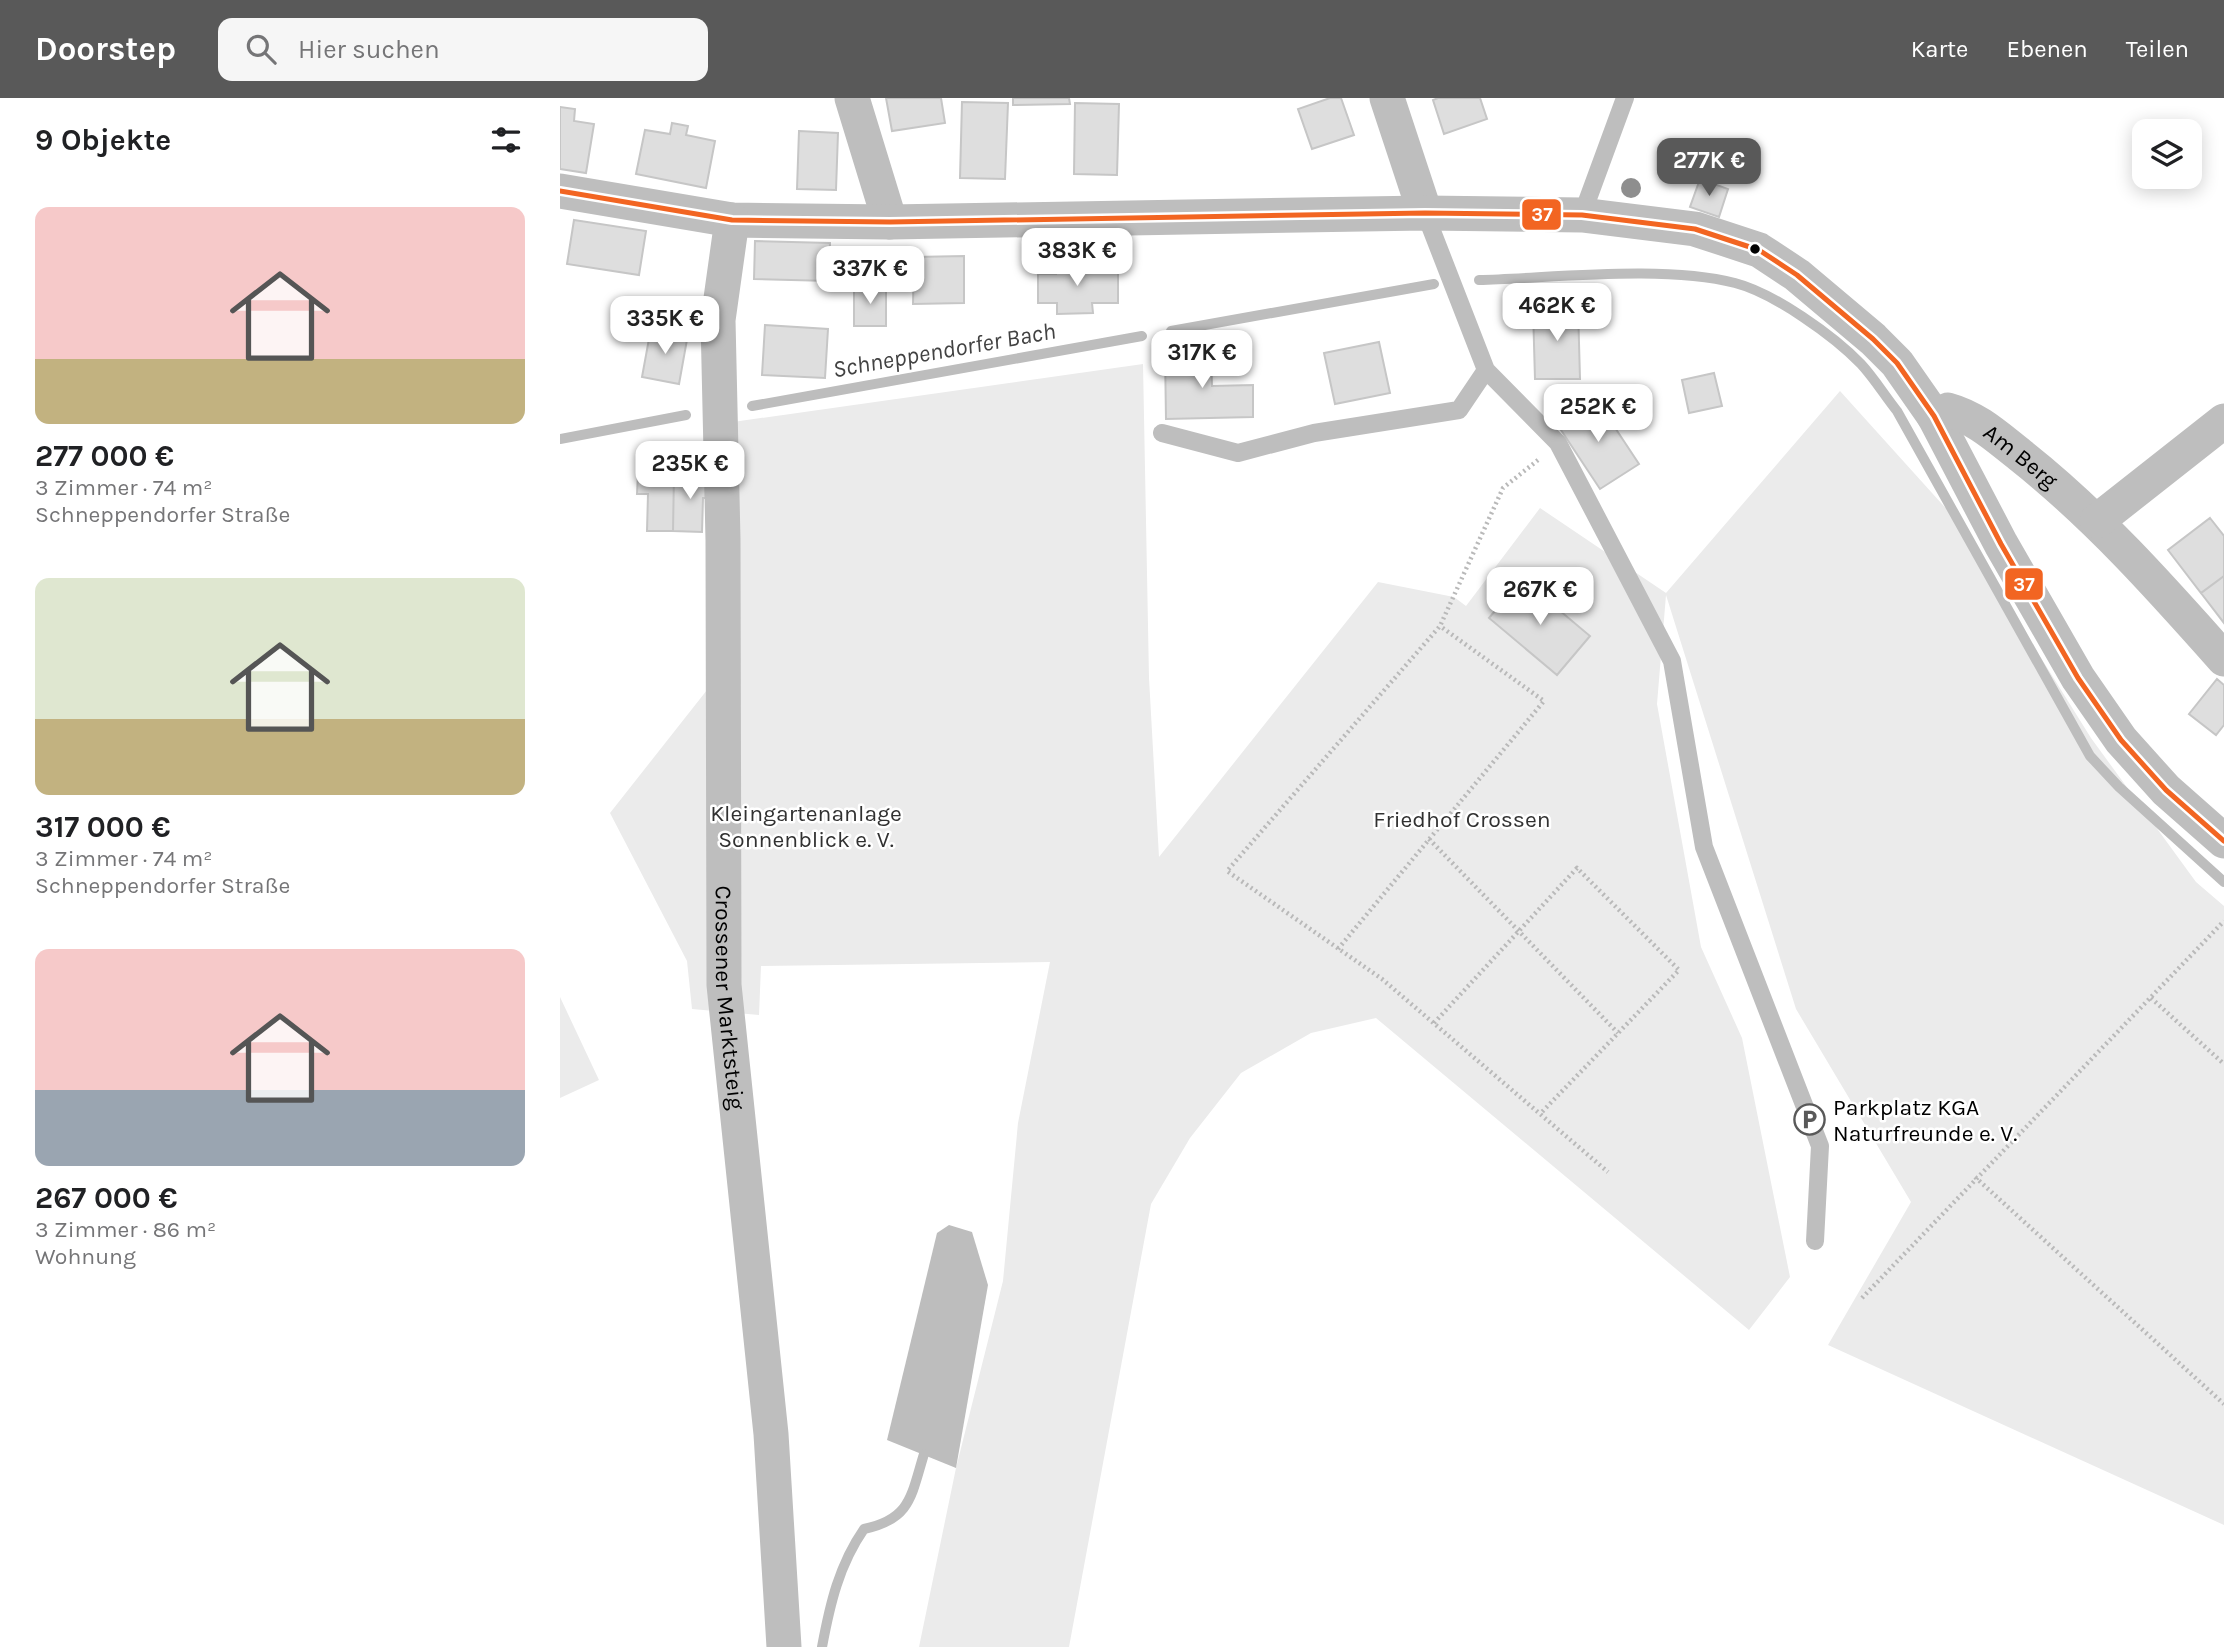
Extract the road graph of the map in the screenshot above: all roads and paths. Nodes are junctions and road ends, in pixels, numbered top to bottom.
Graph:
1 (852, 98) edge
2 (1387, 98) edge
3 (1625, 98) edge
4 (560, 191) edge
5 (1425, 213) junction
6 (1582, 215) junction
7 (732, 220) junction
8 (890, 222) junction
9 (1486, 370) junction
10 (1934, 416) junction
11 (2224, 421) edge
12 (1162, 433) dead end
13 (1558, 443) junction
14 (2097, 521) junction
15 (1440, 626) junction
16 (2224, 659) edge
17 (1429, 839) junction
18 (2224, 841) edge
19 (2224, 921) edge
20 (1519, 931) junction
21 (1338, 949) junction
22 (2151, 998) junction
23 (1434, 1023) junction
24 (1618, 1033) junction
25 (2224, 1065) edge
26 (1540, 1114) junction
27 (1608, 1172) dead end
28 (1975, 1177) junction
29 (1815, 1241) dead end
30 (1862, 1298) dead end
31 (2224, 1404) edge
32 (784, 1647) edge

1 - 8 street
2 - 5 street
3 - 6 lane
4 - 7 street
5 - 6 street
5 - 8 street
5 - 9 lane
6 - 10 street
7 - 8 street
7 - 32 street, Crossener Marktsteig
9 - 12 lane
9 - 13 lane
10 - 14 street, Am Berg
10 - 18 street
11 - 14 street
13 - 15 path
13 - 29 lane
14 - 16 street, Am Berg
15 - 17 path
15 - 21 path
17 - 20 path
17 - 21 path
19 - 22 path
20 - 23 path
20 - 24 path
20 - 24 path
21 - 23 path
22 - 25 path
22 - 28 path
23 - 26 path
24 - 26 path
26 - 27 path
28 - 30 path
28 - 31 path

